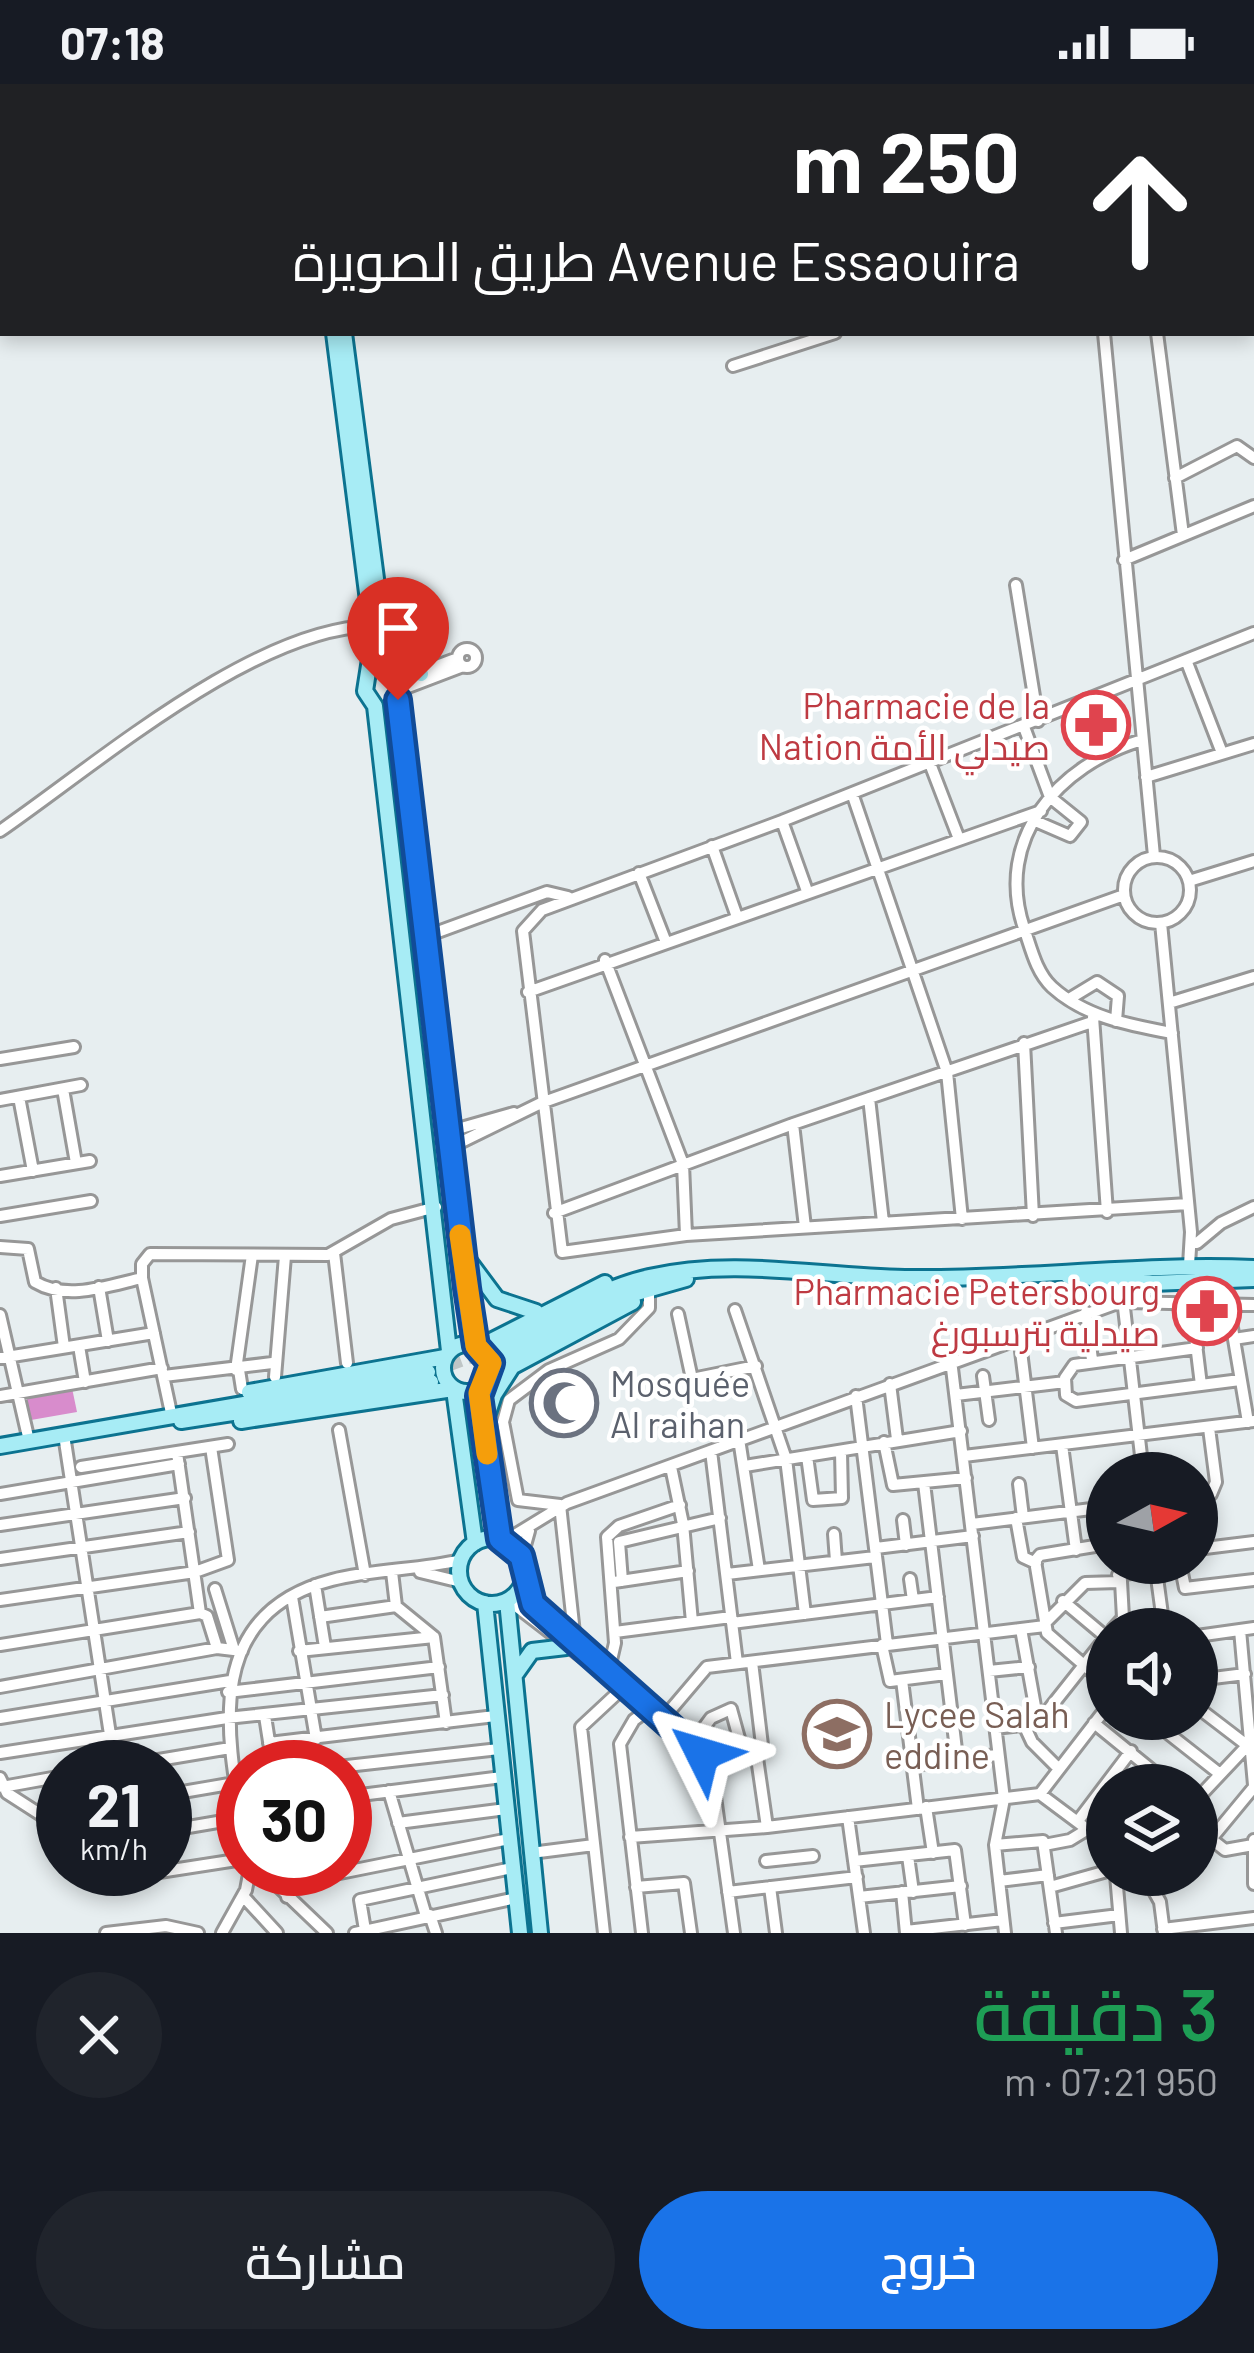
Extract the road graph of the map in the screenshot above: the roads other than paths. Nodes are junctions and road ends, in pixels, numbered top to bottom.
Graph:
1 (334, 336) edge
2 (344, 336) edge
3 (1104, 336) edge
4 (1157, 336) edge
5 (801, 338) edge
6 (733, 366) dead end
7 (1254, 458) edge
8 (1175, 478) junction
9 (1254, 506) edge
10 (1183, 535) junction
11 (1124, 560) junction
12 (1016, 585) dead end
13 (371, 626) junction
14 (1254, 633) edge
15 (391, 659) junction
16 (1186, 660) junction
17 (422, 674) junction
18 (370, 678) junction
19 (1135, 680) junction
20 (397, 687) junction
21 (375, 706) junction
22 (1038, 721) junction
23 (1024, 727) junction
24 (1142, 740) junction
25 (1254, 744) edge
26 (1222, 753) junction
27 (929, 761) junction
28 (1146, 776) junction
29 (852, 793) junction
30 (1050, 796) junction
31 (1037, 815) junction
32 (782, 821) junction
33 (0, 831) edge
34 (959, 839) junction
35 (712, 846) junction
36 (1154, 856) junction
37 (1254, 861) edge
38 (879, 868) junction
39 (639, 873) junction
40 (1189, 881) junction
41 (807, 891) junction
42 (1124, 895) junction
43 (572, 898) junction
44 (736, 914) junction
45 (1161, 923) junction
46 (1025, 929) junction
47 (424, 938) junction
48 (665, 940) junction
49 (605, 961) junction
50 (914, 970) junction
51 (1254, 977) edge
52 (528, 992) junction
53 (1069, 999) junction
54 (1169, 1004) junction
55 (1093, 1018) junction
56 (1116, 1022) junction
57 (1172, 1033) junction
58 (1024, 1043) junction
59 (74, 1047) dead end
60 (0, 1060) edge
61 (644, 1067) junction
62 (947, 1072) junction
63 (81, 1085) dead end
64 (63, 1089) junction
65 (19, 1096) junction
66 (868, 1098) junction
67 (0, 1100) edge
68 (541, 1103) junction
69 (793, 1124) junction
70 (448, 1140) junction
71 (90, 1161) dead end
72 (76, 1163) junction
73 (682, 1164) junction
74 (33, 1171) junction
75 (0, 1176) edge
76 (91, 1201) dead end
77 (1189, 1204) junction
78 (436, 1207) junction
79 (1254, 1207) edge
80 (1108, 1212) junction
81 (554, 1213) junction
82 (0, 1216) edge
83 (1034, 1216) junction
84 (962, 1219) junction
85 (883, 1222) junction
86 (805, 1227) junction
87 (1193, 1234) junction
88 (686, 1235) junction
89 (461, 1243) junction
90 (0, 1247) edge
91 (334, 1253) junction
92 (252, 1255) junction
93 (285, 1256) junction
94 (1130, 1265) junction
95 (1197, 1265) junction
96 (1254, 1268) edge
97 (1045, 1273) junction
98 (668, 1278) junction
99 (142, 1279) junction
100 (1254, 1280) edge
101 (1129, 1282) junction
102 (1152, 1283) junction
103 (1200, 1283) junction
104 (99, 1287) junction
105 (56, 1288) junction
106 (649, 1295) junction
107 (1123, 1301) junction
108 (1191, 1303) junction
109 (1228, 1304) junction
110 (1254, 1305) edge
111 (735, 1310) dead end
112 (542, 1312) junction
113 (1086, 1312) junction
114 (678, 1314) dead end
115 (0, 1320) edge
116 (154, 1333) junction
117 (1019, 1335) junction
118 (1254, 1336) edge
119 (1234, 1339) junction
120 (108, 1341) junction
121 (79, 1346) junction
122 (477, 1346) junction
123 (64, 1347) junction
124 (1197, 1348) junction
125 (447, 1354) junction
126 (1130, 1354) junction
127 (506, 1355) junction
128 (4, 1358) edge
129 (951, 1360) junction
130 (1092, 1360) junction
131 (272, 1363) junction
132 (346, 1363) dead end
133 (756, 1366) junction
134 (238, 1370) junction
135 (163, 1372) junction
136 (983, 1376) dead end
137 (275, 1377) dead end
138 (429, 1377) tunnel mouth
139 (1240, 1379) junction
140 (85, 1382) junction
141 (1065, 1382) junction
142 (484, 1384) junction
143 (890, 1384) junction
144 (1202, 1385) junction
145 (1025, 1387) junction
146 (242, 1389) dead end
147 (454, 1389) junction
148 (985, 1392) junction
149 (17, 1394) junction
150 (956, 1395) junction
151 (1135, 1395) junction
152 (0, 1396) edge
153 (856, 1396) junction
154 (171, 1413) junction
155 (205, 1413) junction
156 (152, 1420) junction
157 (989, 1420) dead end
158 (1251, 1422) edge
159 (778, 1425) junction
160 (1209, 1428) junction
161 (339, 1430) dead end
162 (962, 1431) junction
163 (484, 1433) junction
164 (64, 1435) junction
165 (1139, 1437) junction
166 (739, 1439) junction
167 (29, 1441) junction
168 (891, 1441) junction
169 (228, 1444) dead end
170 (864, 1445) junction
171 (1062, 1445) junction
172 (0, 1446) edge
173 (211, 1447) junction
174 (1033, 1448) junction
175 (711, 1451) junction
176 (841, 1452) junction
177 (1141, 1452) edge
178 (1212, 1452) edge
179 (807, 1456) junction
180 (964, 1456) junction
181 (178, 1458) junction
182 (786, 1460) junction
183 (745, 1466) junction
184 (671, 1467) junction
185 (81, 1468) dead end
186 (965, 1478) junction
187 (70, 1482) junction
188 (924, 1483) junction
189 (1019, 1484) dead end
190 (0, 1493) edge
191 (185, 1498) junction
192 (680, 1505) junction
193 (560, 1507) junction
194 (1086, 1510) edge
195 (74, 1513) junction
196 (1070, 1513) junction
197 (720, 1518) junction
198 (1020, 1518) junction
199 (903, 1520) dead end
200 (683, 1524) junction
201 (0, 1525) edge
202 (531, 1528) junction
203 (972, 1530) junction
204 (190, 1532) junction
205 (834, 1534) dead end
206 (502, 1540) junction
207 (933, 1541) junction
208 (1254, 1542) edge
209 (476, 1543) junction
210 (906, 1545) junction
211 (1218, 1546) edge
212 (79, 1547) junction
213 (1086, 1548) edge
214 (1076, 1550) junction
215 (876, 1552) junction
216 (521, 1556) junction
217 (0, 1559) edge
218 (461, 1560) junction
219 (836, 1561) junction
220 (1036, 1563) junction
221 (799, 1565) junction
222 (759, 1570) junction
223 (417, 1571) junction
224 (688, 1571) junction
225 (195, 1572) junction
226 (392, 1572) junction
227 (727, 1574) junction
228 (365, 1575) junction
229 (910, 1579) dead end
230 (1254, 1580) edge
231 (524, 1581) junction
232 (461, 1582) junction
233 (616, 1582) junction
234 (1086, 1583) edge
235 (1184, 1584) edge
236 (315, 1586) junction
237 (86, 1589) junction
238 (214, 1589) dead end
239 (292, 1597) junction
240 (938, 1597) junction
241 (0, 1600) edge
242 (507, 1600) junction
243 (913, 1600) junction
244 (1063, 1601) junction
245 (485, 1603) junction
246 (881, 1604) junction
247 (396, 1606) junction
248 (200, 1613) junction
249 (805, 1614) junction
250 (320, 1617) junction
251 (732, 1620) junction
252 (1086, 1620) edge
253 (692, 1622) junction
254 (1045, 1625) junction
255 (1021, 1629) junction
256 (1247, 1629) edge
257 (93, 1631) junction
258 (615, 1632) junction
259 (985, 1633) junction
260 (434, 1637) junction
261 (943, 1637) junction
262 (570, 1644) junction
263 (884, 1644) junction
264 (0, 1645) edge
265 (325, 1647) junction
266 (217, 1648) junction
267 (238, 1650) junction
268 (298, 1651) junction
269 (752, 1661) junction
270 (736, 1663) junction
271 (1086, 1663) edge
272 (440, 1666) junction
273 (1084, 1666) junction
274 (1029, 1667) junction
275 (99, 1668) junction
276 (988, 1671) junction
277 (608, 1673) junction
278 (946, 1674) junction
279 (1248, 1679) edge
280 (514, 1680) junction
281 (902, 1680) junction
282 (1218, 1680) edge
283 (305, 1682) junction
284 (0, 1687) edge
285 (229, 1687) junction
286 (624, 1687) junction
287 (443, 1695) junction
288 (104, 1703) junction
289 (312, 1709) junction
290 (649, 1709) junction
291 (265, 1716) junction
292 (495, 1716) junction
293 (0, 1718) edge
294 (227, 1718) junction
295 (662, 1720) junction
296 (446, 1723) junction
297 (1218, 1723) edge
298 (1031, 1725) junction
299 (994, 1728) junction
300 (1086, 1734) edge
301 (110, 1735) junction
302 (316, 1739) junction
303 (111, 1740) edge
304 (229, 1740) edge
305 (269, 1740) edge
306 (304, 1740) edge
307 (1116, 1740) edge
308 (1177, 1740) edge
309 (691, 1744) junction
310 (1248, 1745) junction
311 (499, 1749) junction
312 (1131, 1751) junction
313 (749, 1752) junction
314 (0, 1753) edge
315 (998, 1755) junction
316 (708, 1758) junction
317 (957, 1758) junction
318 (372, 1763) edge
319 (1123, 1764) edge
320 (1146, 1764) edge
321 (912, 1765) junction
322 (1059, 1769) junction
323 (1220, 1774) joint
324 (502, 1777) junction
325 (36, 1780) edge
326 (1, 1783) edge
327 (1254, 1786) edge
328 (388, 1791) junction
329 (372, 1793) edge
330 (1040, 1794) junction
331 (1004, 1799) junction
332 (922, 1808) junction
333 (506, 1809) junction
334 (36, 1811) edge
335 (848, 1817) junction
336 (1086, 1820) edge
337 (398, 1823) junction
338 (1083, 1825) junction
339 (767, 1827) junction
340 (1086, 1827) edge
341 (721, 1828) junction
342 (1218, 1830) edge
343 (630, 1837) junction
344 (509, 1839) junction
345 (1253, 1843) edge
346 (1218, 1844) edge
347 (594, 1845) junction
348 (994, 1845) junction
349 (1044, 1845) junction
350 (531, 1852) junction
351 (932, 1853) junction
352 (812, 1856) dead end
353 (908, 1856) junction
354 (796, 1858) junction
355 (409, 1859) junction
356 (766, 1861) dead end
357 (854, 1861) junction
358 (372, 1866) edge
359 (512, 1868) junction
360 (1086, 1875) edge
361 (856, 1877) junction
362 (999, 1881) junction
363 (1049, 1881) junction
364 (800, 1883) junction
365 (1254, 1884) edge
366 (961, 1886) junction
367 (417, 1887) junction
368 (636, 1887) junction
369 (770, 1887) junction
370 (728, 1892) junction
371 (907, 1892) junction
372 (243, 1896) joint
373 (1118, 1896) edge
374 (1156, 1896) edge
375 (287, 1897) edge
376 (859, 1897) junction
377 (516, 1898) junction
378 (428, 1915) junction
379 (1119, 1915) junction
380 (1254, 1918) edge
381 (965, 1925) junction
382 (1004, 1927) edge
383 (1055, 1928) edge
384 (1164, 1931) edge
385 (323, 1932) edge
386 (360, 1932) edge
387 (864, 1932) edge
388 (906, 1932) edge
389 (106, 1933) edge
390 (132, 1933) edge
391 (198, 1933) edge
392 (223, 1933) edge
393 (277, 1933) edge
394 (436, 1933) edge
395 (520, 1933) edge
396 (540, 1933) edge
397 (604, 1933) edge
398 (642, 1933) edge
399 (691, 1933) edge
400 (734, 1933) edge
401 (776, 1933) edge
402 (847, 1933) edge
403 (1121, 1933) edge

1 - 13 main road
2 - 15 main road
3 - 11 street
4 - 8 street
5 - 6 street
7 - 8 street
8 - 10 street
9 - 10 street
10 - 11 street
11 - 19 street
12 - 22 street
13 - 18 main road
13 - 33 street
14 - 16 street
15 - 17 main road
15 - 20 main road
16 - 19 street
16 - 26 street
17 - 20 street
17 - 20 street
18 - 20 main road
18 - 21 main road
19 - 22 street
19 - 24 street
20 - 21 main road
20 - 47 main road
21 - 78 main road
22 - 23 street
23 - 27 street
23 - 30 street
24 - 28 street
24 - 30 street
25 - 26 street
26 - 28 street
27 - 29 street
27 - 34 street
28 - 36 street
29 - 32 street
29 - 38 street
30 - 31 street
30 - 31 street
31 - 34 street
31 - 46 street
32 - 35 street
32 - 41 street
34 - 38 street
35 - 39 street
35 - 44 street
36 - 40 street
36 - 42 street
37 - 40 street
38 - 41 street
38 - 50 street
39 - 43 street
39 - 48 street
40 - 45 street
41 - 44 street
42 - 45 street
42 - 46 street
43 - 47 street
43 - 52 street
44 - 48 street
45 - 54 street
46 - 50 street
46 - 53 street
47 - 70 main road
48 - 49 street
49 - 52 street
49 - 61 street
50 - 61 street
50 - 62 street
51 - 54 street
52 - 68 street
53 - 55 street
53 - 56 street
54 - 57 street
55 - 56 street
55 - 58 street
55 - 80 street
56 - 57 street
57 - 77 street
58 - 62 street
58 - 83 street
59 - 60 street
61 - 68 street
61 - 73 street
62 - 66 street
62 - 84 street
63 - 64 street
64 - 65 street
64 - 72 street
65 - 67 street
65 - 74 street
66 - 69 street
66 - 85 street
68 - 70 street
68 - 81 street
69 - 73 street
69 - 86 street
70 - 89 main road
71 - 72 street
72 - 74 street
73 - 81 street
73 - 88 street
74 - 75 street
76 - 82 street
77 - 80 street
77 - 87 street
78 - 91 street
78 - 125 main road
79 - 87 street
80 - 83 street
81 - 88 street
83 - 84 street
84 - 85 street
85 - 86 street
86 - 88 street
87 - 95 street
89 - 112 main road
89 - 122 main road
90 - 105 street
91 - 93 street
91 - 132 street
92 - 93 street
92 - 99 street
92 - 134 street
93 - 131 street
94 - 95 main road
94 - 97 main road
94 - 101 main road
95 - 96 main road
95 - 103 main road
97 - 98 main road
97 - 101 main road
98 - 106 main road
98 - 112 main road
98 - 127 main road
99 - 104 street
99 - 116 street
100 - 103 main road
101 - 102 main road
101 - 107 street
102 - 103 main road
102 - 107 street
104 - 105 street
104 - 120 street
105 - 123 street
106 - 127 main road
106 - 193 street
107 - 108 street
107 - 113 street
107 - 126 street
108 - 109 street
108 - 124 street
109 - 110 street
109 - 119 street
111 - 133 street
112 - 122 main road
113 - 117 street
113 - 130 street
114 - 133 street
115 - 128 street
116 - 120 street
116 - 135 street
117 - 129 street
117 - 145 street
118 - 119 street
119 - 139 street
120 - 121 street
121 - 123 street
121 - 140 street
122 - 125 main road
122 - 142 main road
123 - 128 street
124 - 126 street
124 - 144 street
125 - 147 main road
125 - 155 main road
126 - 130 street
126 - 151 street
127 - 142 main road
127 - 163 main road
128 - 149 street
129 - 143 street
129 - 150 street
130 - 141 street
131 - 134 street
131 - 137 street
133 - 159 street
134 - 135 street
134 - 146 street
135 - 140 street
135 - 154 street
136 - 148 street
138 - 155 main road
139 - 144 street
139 - 158 street
140 - 149 street
141 - 145 street
141 - 151 street
142 - 147 main road
142 - 163 main road
143 - 153 street
143 - 168 street
144 - 151 street
145 - 148 street
145 - 174 street
147 - 155 main road
147 - 209 main road
148 - 150 street
148 - 157 street
149 - 152 street
149 - 167 street
150 - 162 street
151 - 165 street
153 - 159 street
153 - 170 street
154 - 155 main road
154 - 156 main road
155 - 156 main road
156 - 164 main road
158 - 160 street
159 - 166 street
159 - 182 street
160 - 165 street
160 - 178 street
161 - 228 street
162 - 168 street
162 - 180 street
163 - 206 main road
164 - 167 main road
164 - 187 street
165 - 171 street
165 - 177 street
166 - 175 street
166 - 183 street
167 - 172 main road
168 - 170 street
168 - 188 street
169 - 173 street
170 - 176 street
170 - 215 street
171 - 174 street
171 - 196 street
173 - 181 street
173 - 225 street
174 - 180 street
175 - 184 street
175 - 197 street
176 - 179 street
176 - 179 street
179 - 182 street
180 - 186 street
181 - 185 street
181 - 187 street
181 - 191 street
182 - 183 street
182 - 221 street
183 - 222 street
184 - 192 street
184 - 193 street
186 - 188 street
186 - 203 street
187 - 190 street
187 - 195 street
188 - 207 street
189 - 198 street
191 - 195 street
191 - 204 street
192 - 200 street
192 - 233 street
193 - 202 street
193 - 262 street
194 - 196 street
195 - 201 street
195 - 212 street
196 - 198 street
196 - 214 street
197 - 200 street
197 - 227 street
198 - 203 street
198 - 220 street
199 - 210 street
200 - 224 street
200 - 233 street
202 - 206 street
202 - 216 street
203 - 207 street
203 - 259 street
204 - 212 street
204 - 225 street
205 - 219 street
206 - 209 main road
206 - 216 main road
207 - 210 street
207 - 240 street
208 - 211 street
209 - 218 main road
210 - 215 street
212 - 217 street
212 - 237 street
213 - 214 street
214 - 220 street
215 - 219 street
215 - 246 street
216 - 231 main road
218 - 223 street
218 - 232 main road
219 - 221 street
220 - 254 street
221 - 222 street
221 - 249 street
222 - 227 street
223 - 226 street
223 - 232 street
224 - 233 street
224 - 253 street
225 - 237 street
225 - 248 street
226 - 228 street
226 - 247 street
227 - 251 street
228 - 236 street
229 - 243 street
230 - 235 street
231 - 242 main road
231 - 262 street
232 - 245 main road
233 - 258 street
234 - 244 street
236 - 239 street
236 - 250 street
237 - 241 street
237 - 257 street
238 - 267 street
239 - 267 street
239 - 268 street
240 - 243 street
240 - 261 street
242 - 245 main road
242 - 262 street
242 - 280 main road
243 - 246 street
244 - 252 street
244 - 254 street
245 - 292 main road
246 - 249 street
246 - 263 street
247 - 250 street
247 - 260 street
248 - 257 street
248 - 266 street
249 - 251 street
250 - 265 street
251 - 253 street
251 - 270 street
253 - 258 street
254 - 255 street
254 - 273 street
255 - 259 street
255 - 274 street
256 - 279 street
257 - 264 street
257 - 275 street
258 - 277 street
259 - 261 street
259 - 276 street
260 - 265 street
260 - 272 street
261 - 263 street
261 - 278 street
262 - 277 street
262 - 280 main road
263 - 269 street
263 - 281 street
265 - 268 street
266 - 267 street
266 - 275 street
267 - 285 street
268 - 283 street
269 - 270 street
269 - 313 street
270 - 295 street
271 - 273 street
272 - 283 street
272 - 287 street
273 - 298 street
274 - 276 street
274 - 298 street
275 - 284 street
275 - 288 street
276 - 299 street
277 - 286 street
278 - 281 street
278 - 317 street
279 - 282 street
279 - 310 street
280 - 350 main road
281 - 321 street
283 - 285 street
283 - 289 street
285 - 288 street
285 - 294 street
286 - 290 street
286 - 347 street
287 - 289 street
287 - 296 street
288 - 293 street
288 - 301 street
289 - 291 street
289 - 302 street
290 - 295 street
290 - 343 street
291 - 294 street
291 - 305 street
292 - 296 street
292 - 311 main road
294 - 301 street
294 - 304 street
295 - 309 street
296 - 302 street
297 - 310 street
298 - 299 street
298 - 322 street
299 - 315 street
300 - 322 street
301 - 303 street
301 - 314 street
302 - 306 street
307 - 312 street
308 - 323 street
309 - 313 street
309 - 316 street
310 - 323 street
310 - 327 street
311 - 318 street
311 - 324 main road
312 - 319 street
312 - 320 street
313 - 316 street
313 - 339 street
315 - 317 street
315 - 331 street
316 - 341 street
317 - 321 street
321 - 332 street
322 - 330 street
324 - 328 street
324 - 333 main road
325 - 326 street
326 - 334 street
327 - 342 street
328 - 329 street
328 - 337 street
330 - 331 street
330 - 338 street
331 - 332 street
331 - 348 street
332 - 335 street
332 - 351 street
333 - 337 street
333 - 344 main road
335 - 339 street
335 - 357 street
336 - 338 street
337 - 355 street
338 - 340 street
338 - 349 street
339 - 341 street
341 - 343 street
341 - 370 street
343 - 368 street
344 - 355 street
344 - 359 main road
345 - 346 street
345 - 365 street
347 - 350 street
347 - 397 street
348 - 349 street
348 - 362 street
349 - 363 street
350 - 396 main road
351 - 353 street
351 - 366 street
352 - 354 street
353 - 357 street
353 - 371 street
354 - 356 street
354 - 364 street
355 - 358 street
355 - 367 street
357 - 361 street
359 - 367 street
359 - 377 main road
360 - 363 street
361 - 364 street
361 - 376 street
362 - 363 street
362 - 382 street
363 - 383 street
364 - 369 street
366 - 371 street
366 - 381 street
367 - 378 street
367 - 386 street
368 - 398 street
368 - 399 street
369 - 370 street
369 - 401 street
370 - 400 street
371 - 376 street
371 - 388 street
372 - 392 street
372 - 393 street
373 - 379 street
374 - 384 street
375 - 385 street
376 - 387 street
377 - 378 street
377 - 395 main road
378 - 386 street
378 - 394 street
379 - 383 street
379 - 403 street
380 - 384 street
381 - 382 street
381 - 388 street
387 - 402 street
389 - 390 street
390 - 391 street

